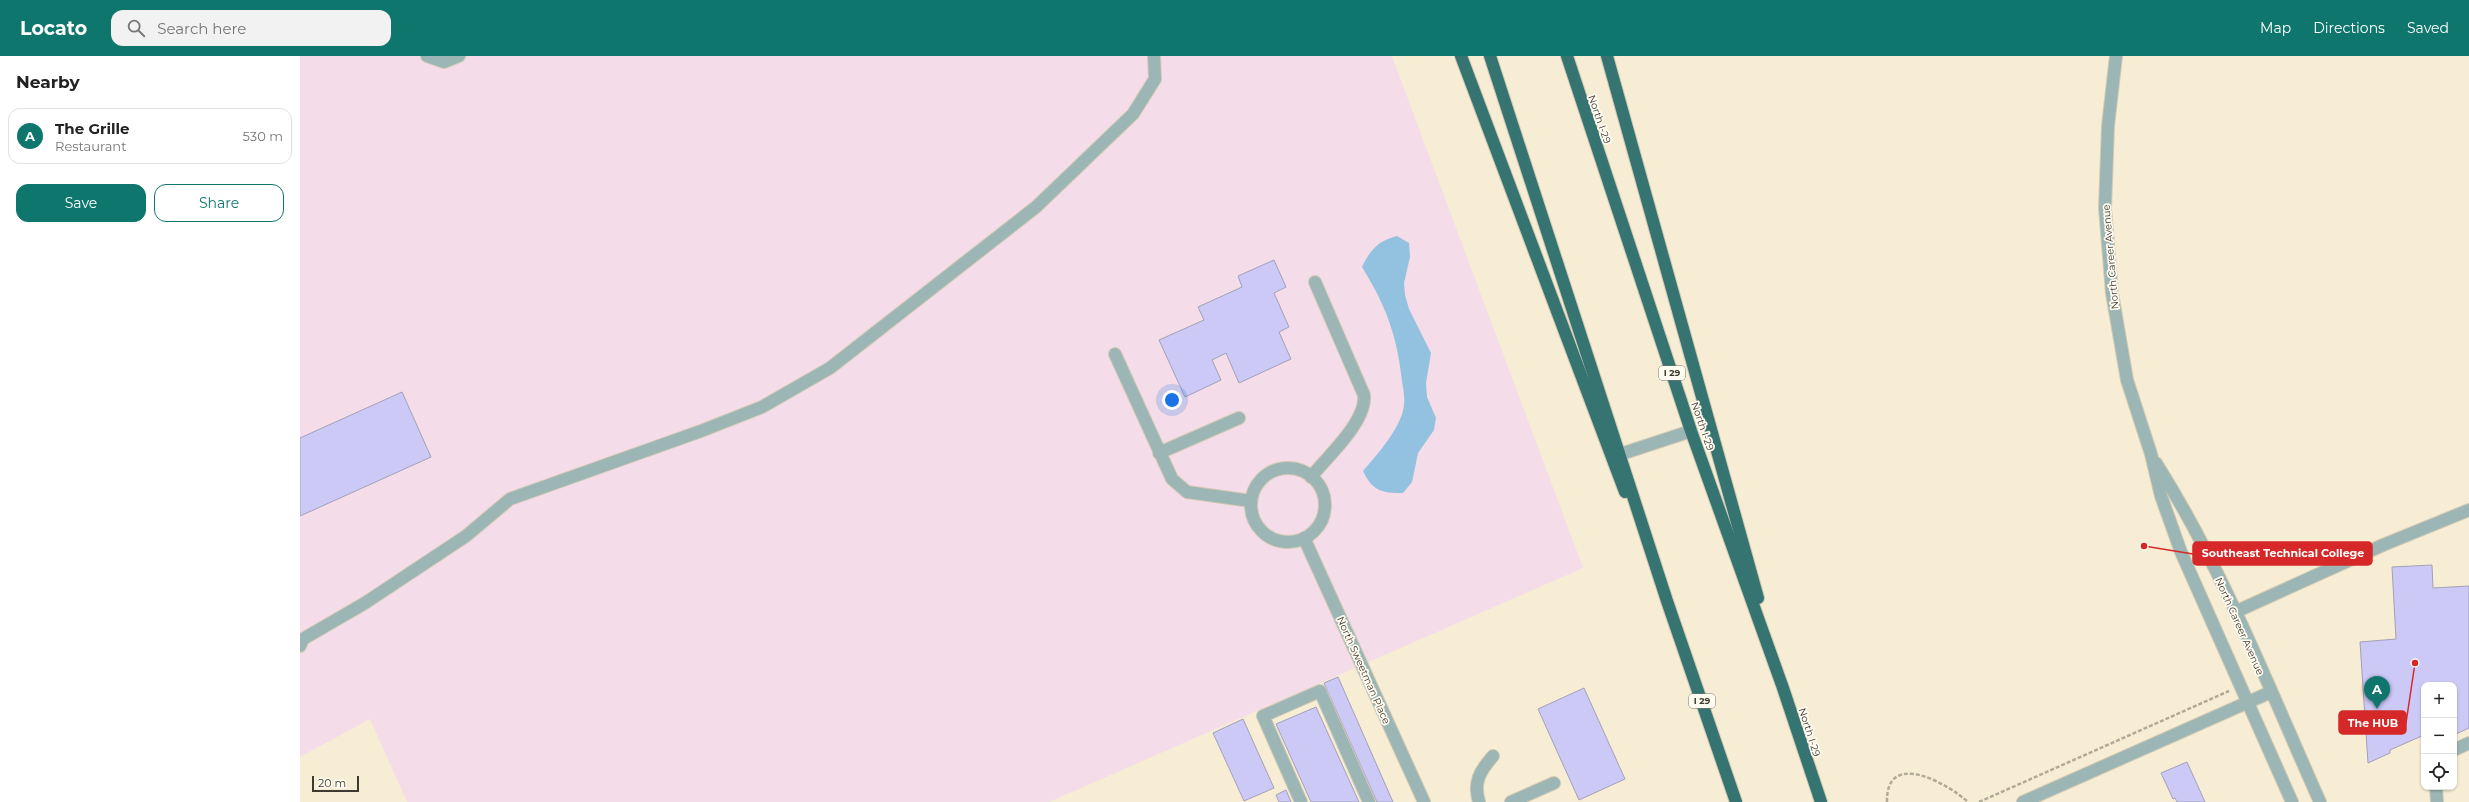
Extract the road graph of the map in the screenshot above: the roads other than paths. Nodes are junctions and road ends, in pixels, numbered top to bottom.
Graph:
1 (427, 56) edge
2 (459, 56) edge
3 (1154, 56) edge
4 (1461, 56) edge
5 (1490, 56) edge
6 (1567, 56) edge
7 (1607, 56) edge
8 (2116, 56) edge
9 (1315, 282) dead end
10 (1115, 354) dead end
11 (1239, 418) dead end
12 (1691, 431) junction
13 (1160, 453) junction
14 (1621, 454) junction
15 (2150, 454) junction
16 (1311, 476) junction
17 (1251, 501) junction
18 (2469, 510) edge
19 (1304, 538) junction
20 (1667, 601) junction
21 (2235, 612) junction
22 (300, 646) edge
23 (1783, 688) junction
24 (2271, 692) junction
25 (2248, 702) junction
26 (2469, 743) edge
27 (2457, 749) edge
28 (1493, 756) dead end
29 (1554, 783) dead end
30 (2436, 790) edge
31 (1301, 802) edge
32 (1369, 802) edge
33 (1424, 802) edge
34 (1479, 802) edge
35 (1512, 802) edge
36 (1736, 802) edge
37 (1821, 802) edge
38 (2023, 802) edge
39 (2292, 802) edge
40 (2320, 802) edge
41 (2437, 802) edge

1 - 2 street
3 - 22 street
4 - 20 highway
5 - 14 highway, I 29
6 - 12 highway, North I-29 / I 29
7 - 23 highway
8 - 15 street, North Career Avenue
9 - 16 street
10 - 13 street
11 - 13 street
12 - 14 street
12 - 23 highway, North I-29 / I 29
13 - 17 street
14 - 20 highway, I 29
15 - 21 street, North Career Avenue
15 - 25 street, North Career Avenue
16 - 17 street
16 - 19 street
17 - 19 street
18 - 21 street
19 - 33 street, North Sweetman Place
20 - 36 highway, I 29
21 - 24 street, North Career Avenue
23 - 37 highway, North I-29 / I 29
24 - 25 street
24 - 40 street, North Career Avenue
25 - 38 street
25 - 39 street, North Career Avenue
26 - 27 street
28 - 34 street
29 - 35 street
30 - 41 street
31 - 32 street

